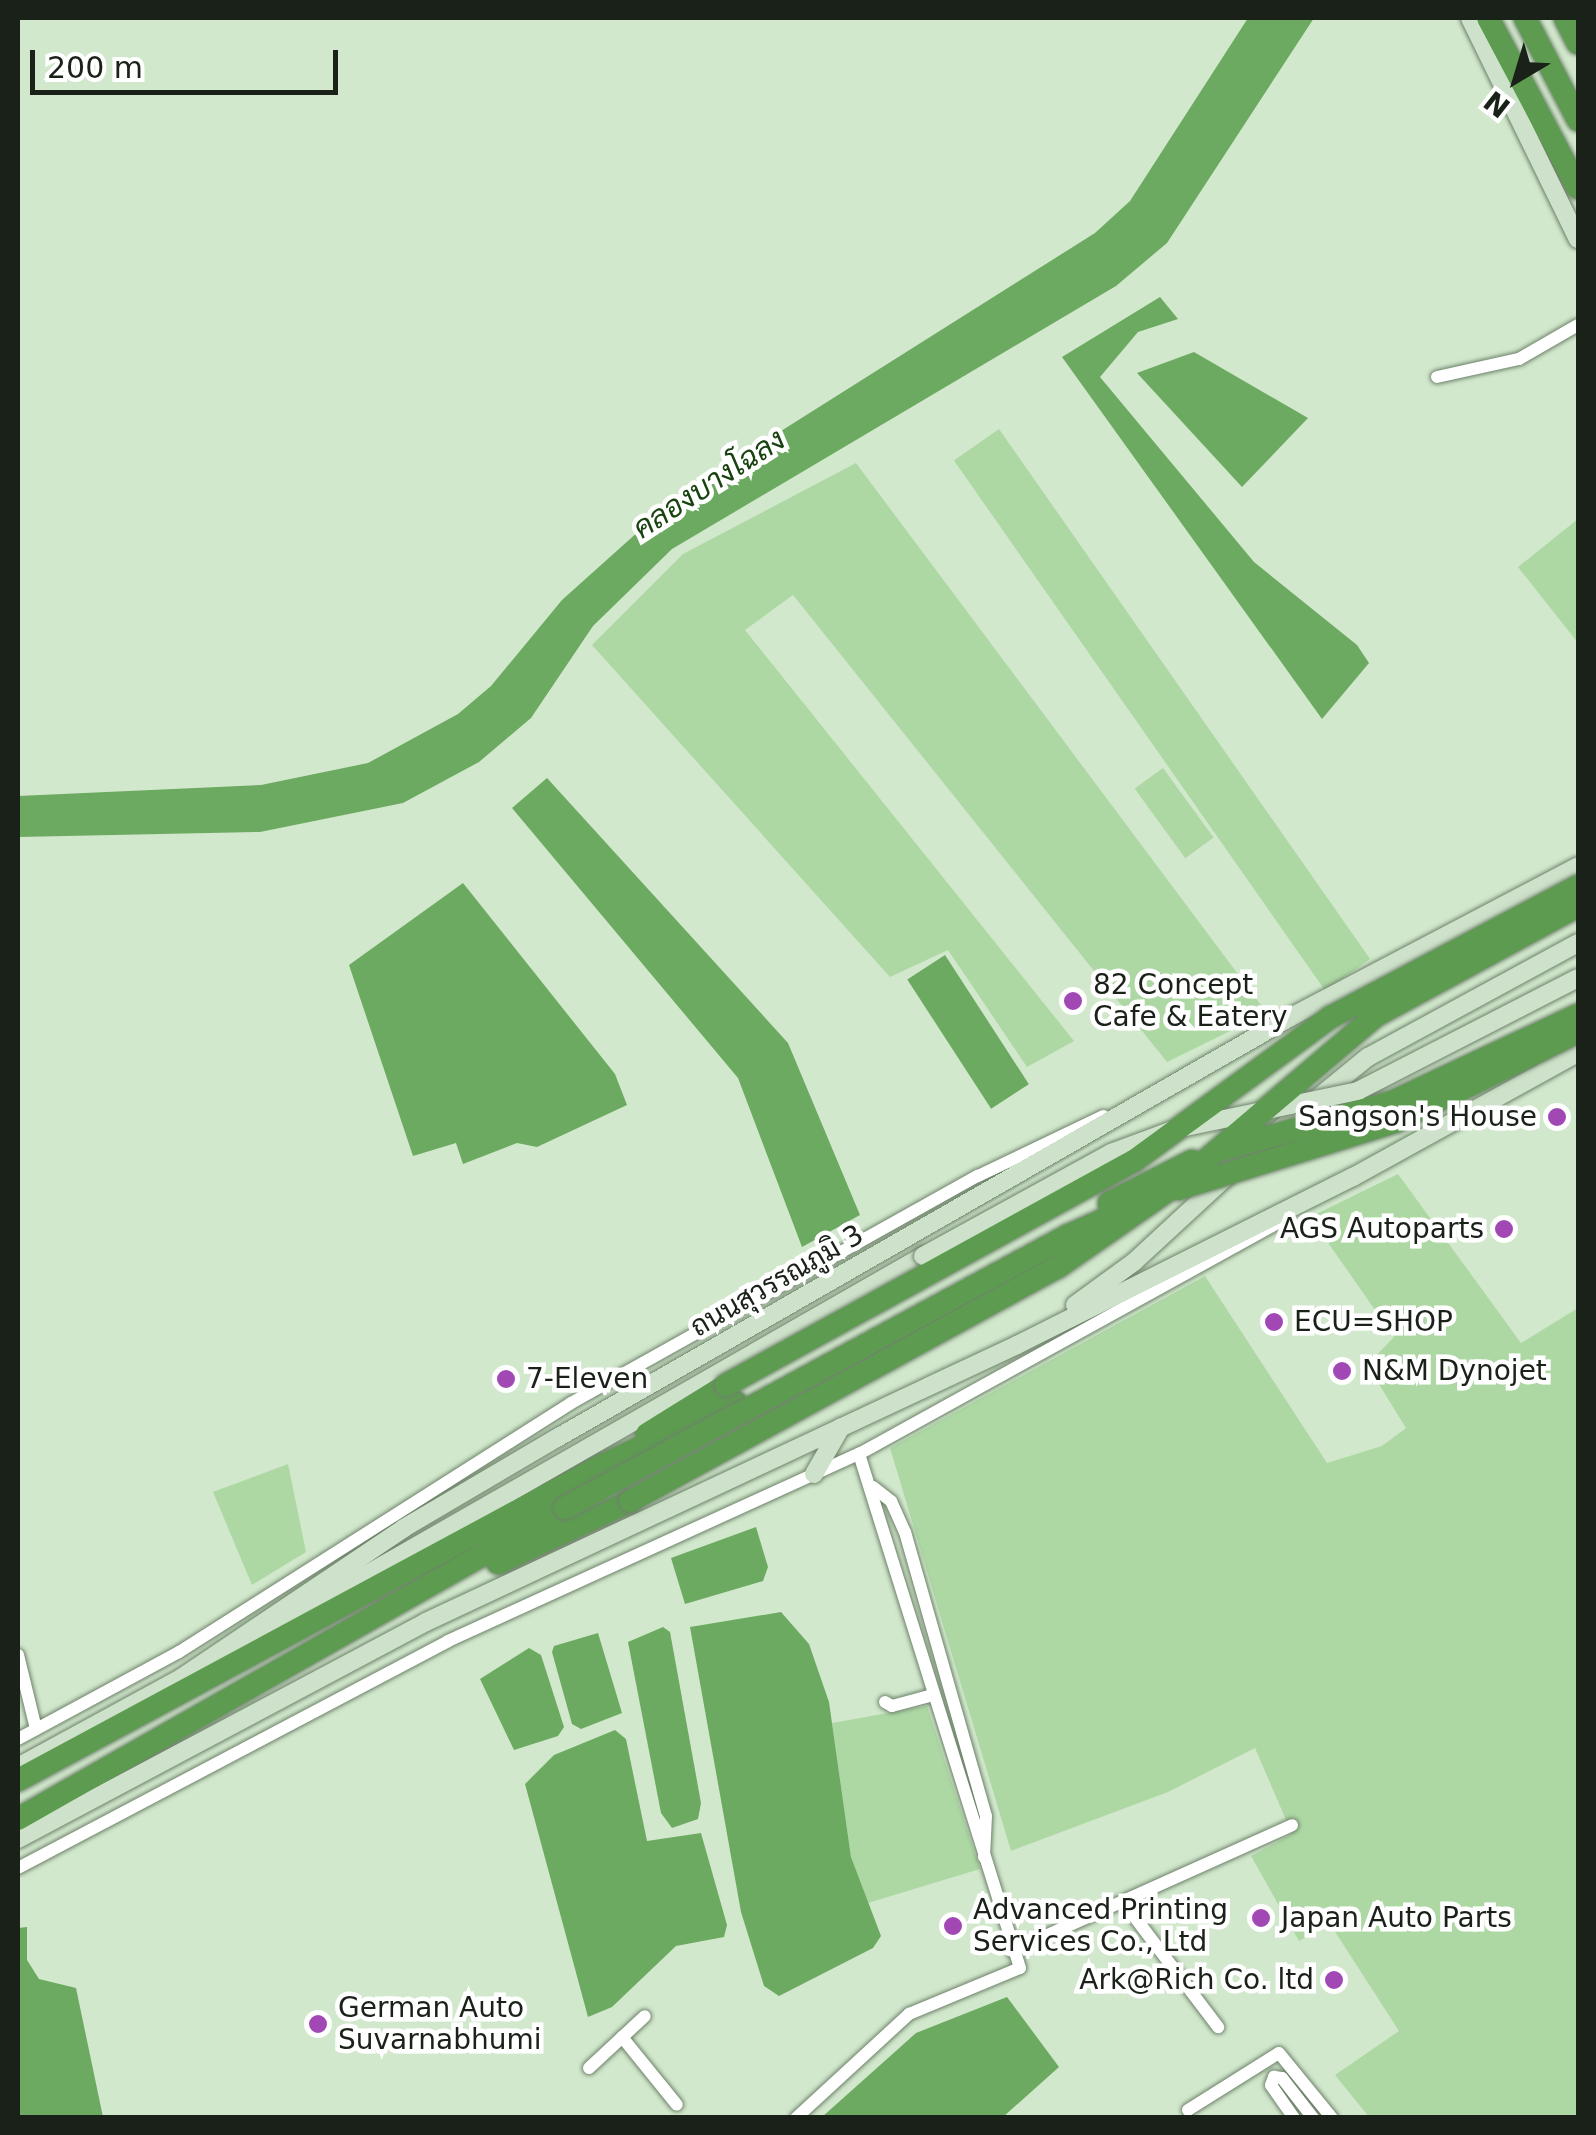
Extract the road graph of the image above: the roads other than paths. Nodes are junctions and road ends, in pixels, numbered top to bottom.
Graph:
1 (1470, 18) edge
2 (1488, 18) edge
3 (1502, 18) edge
4 (1526, 18) edge
5 (1540, 18) edge
6 (1565, 18) edge
7 (1578, 43) edge
8 (1578, 90) edge
9 (1578, 120) edge
10 (1578, 165) edge
11 (1578, 188) edge
12 (1578, 239) edge
13 (1578, 325) edge
14 (1437, 377) dead end
15 (1578, 866) edge
16 (1578, 886) edge
17 (1578, 906) edge
18 (1578, 943) edge
19 (1578, 978) edge
20 (1578, 1014) edge
21 (1578, 1032) edge
22 (1578, 1052) edge
23 (1221, 1060) junction
24 (1353, 1177) junction
25 (1016, 1345) junction
26 (841, 1427) junction
27 (859, 1454) junction
28 (600, 1468) junction
29 (814, 1474) junction
30 (873, 1487) junction
31 (395, 1610) junction
32 (18, 1655) edge
33 (181, 1678) junction
34 (934, 1695) junction
35 (885, 1702) dead end
36 (36, 1729) junction
37 (18, 1739) edge
38 (18, 1767) edge
39 (18, 1780) edge
40 (18, 1819) edge
41 (1292, 1825) dead end
42 (18, 1839) edge
43 (984, 1856) junction
44 (18, 1868) edge
45 (1124, 1902) junction
46 (1012, 1951) junction
47 (645, 2016) dead end
48 (1218, 2027) dead end
49 (622, 2037) junction
50 (588, 2068) dead end
51 (677, 2105) dead end
52 (1188, 2110) dead end
53 (796, 2118) edge
54 (1294, 2118) edge
55 (1313, 2118) edge
56 (1332, 2118) edge

1 - 12 main road
2 - 11 highway
3 - 10 highway
4 - 9 highway
5 - 8 highway
6 - 7 highway
13 - 14 street
15 - 23 main road, ถนนสุวรรณภูมิ 3
16 - 28 highway, bridge
17 - 31 highway, bridge
18 - 25 main road
19 - 33 main road, bridge
20 - 28 highway, bridge
21 - 31 highway, bridge
22 - 24 main road
23 - 33 main road, ถนนสุวรรณภูมิ 3
23 - 36 street
24 - 25 main road
24 - 27 street
25 - 26 main road
26 - 29 main road
26 - 42 main road
27 - 29 street
27 - 30 street
28 - 39 highway
29 - 44 street
30 - 34 street
30 - 43 street
31 - 40 highway
32 - 36 street
33 - 38 main road, ถนนสุวรรณภูมิ 3
34 - 35 street
34 - 43 street
36 - 37 street
41 - 45 street
43 - 46 street
45 - 46 street
45 - 48 street
46 - 53 street
47 - 49 street
49 - 50 street
49 - 51 street
52 - 56 street
54 - 55 street

